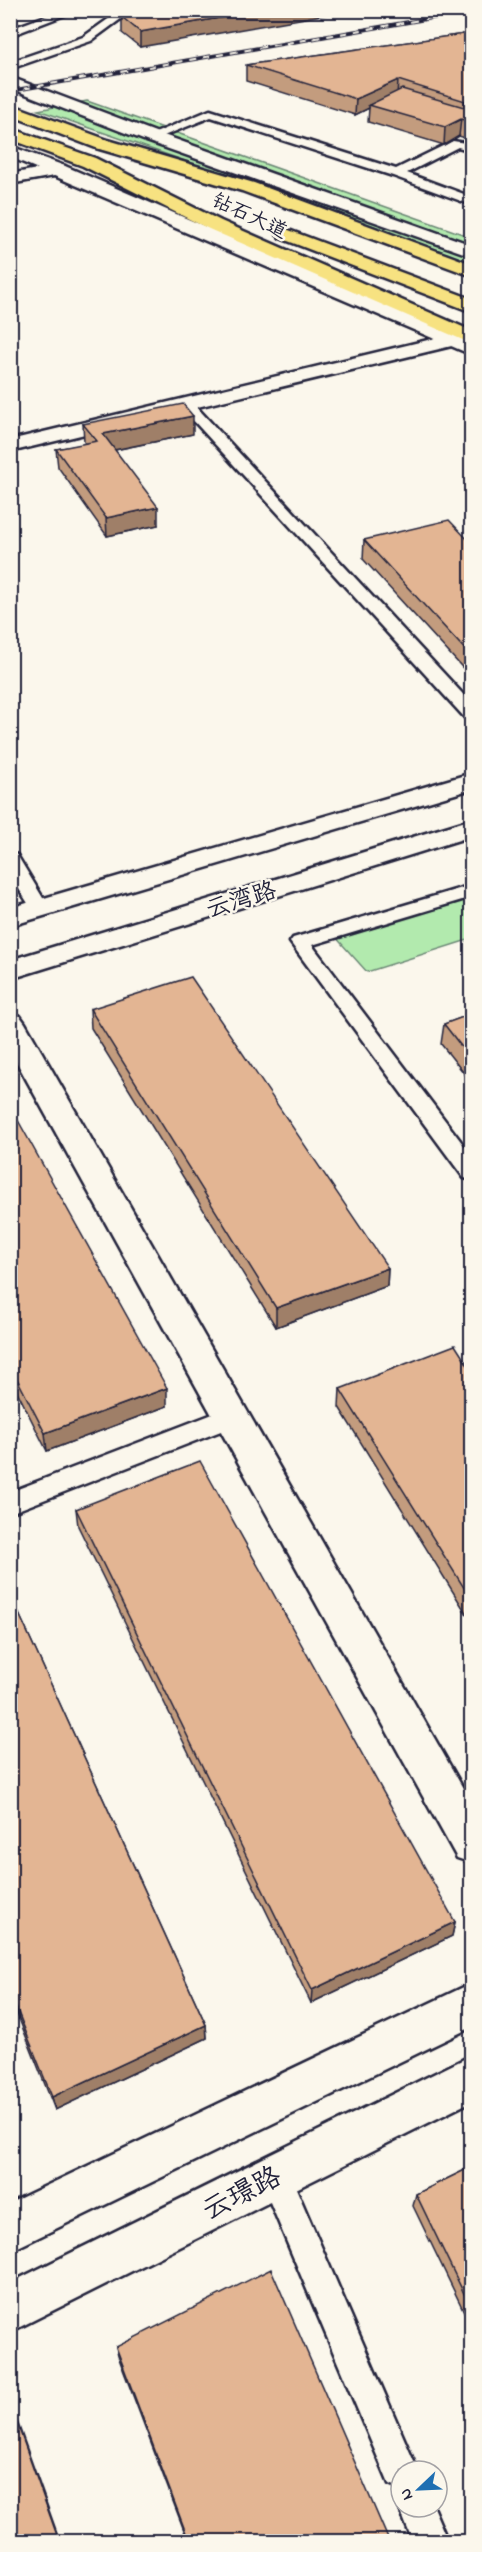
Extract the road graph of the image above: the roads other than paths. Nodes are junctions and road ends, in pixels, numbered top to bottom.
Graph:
1 (73, 10) edge
2 (128, 10) edge
3 (19, 38) edge
4 (53, 51) junction
5 (10, 66) edge
6 (13, 83) edge
7 (10, 109) edge
8 (10, 133) edge
9 (152, 137) junction
10 (10, 143) edge
11 (102, 144) junction
12 (471, 148) edge
13 (10, 151) edge
14 (89, 162) junction
15 (59, 170) junction
16 (398, 173) junction
17 (10, 179) edge
18 (194, 199) junction
19 (471, 201) edge
20 (248, 220) dead end
21 (270, 228) dead end
22 (471, 251) edge
23 (471, 280) edge
24 (471, 306) edge
25 (471, 327) edge
26 (465, 342) edge
27 (186, 404) junction
28 (10, 446) edge
29 (471, 715) edge
30 (464, 782) edge
31 (471, 827) edge
32 (10, 859) edge
33 (471, 891) edge
34 (40, 908) junction
35 (10, 917) edge
36 (10, 970) edge
37 (10, 1023) edge
38 (19, 1060) edge
39 (471, 1172) edge
40 (231, 1418) junction
41 (10, 1503) edge
42 (471, 1844) edge
43 (471, 2004) edge
44 (471, 2077) edge
45 (275, 2176) junction
46 (10, 2228) edge
47 (10, 2308) edge
48 (395, 2459) edge
49 (421, 2519) edge
50 (431, 2541) edge

1 - 3 lane
2 - 4 lane
3 - 4 lane
4 - 5 lane
6 - 9 street
6 - 11 street
7 - 11 highway
8 - 14 highway, 钻石大道
9 - 16 lane
9 - 22 street
10 - 14 street
11 - 23 highway
12 - 16 lane
13 - 15 street
14 - 18 highway
14 - 26 highway, 钻石大道
15 - 17 street
15 - 26 street
16 - 19 lane
18 - 20 highway
18 - 25 highway
21 - 24 highway
26 - 27 street
27 - 28 street
27 - 29 lane
30 - 34 street, 云湾路
31 - 36 street, 云湾路
32 - 34 lane
33 - 39 lane
34 - 35 street, 云湾路
37 - 38 street
38 - 40 street
40 - 41 lane
40 - 42 street
43 - 46 street
44 - 45 street, 云璟路
45 - 47 street, 云璟路
45 - 48 lane
49 - 50 lane

